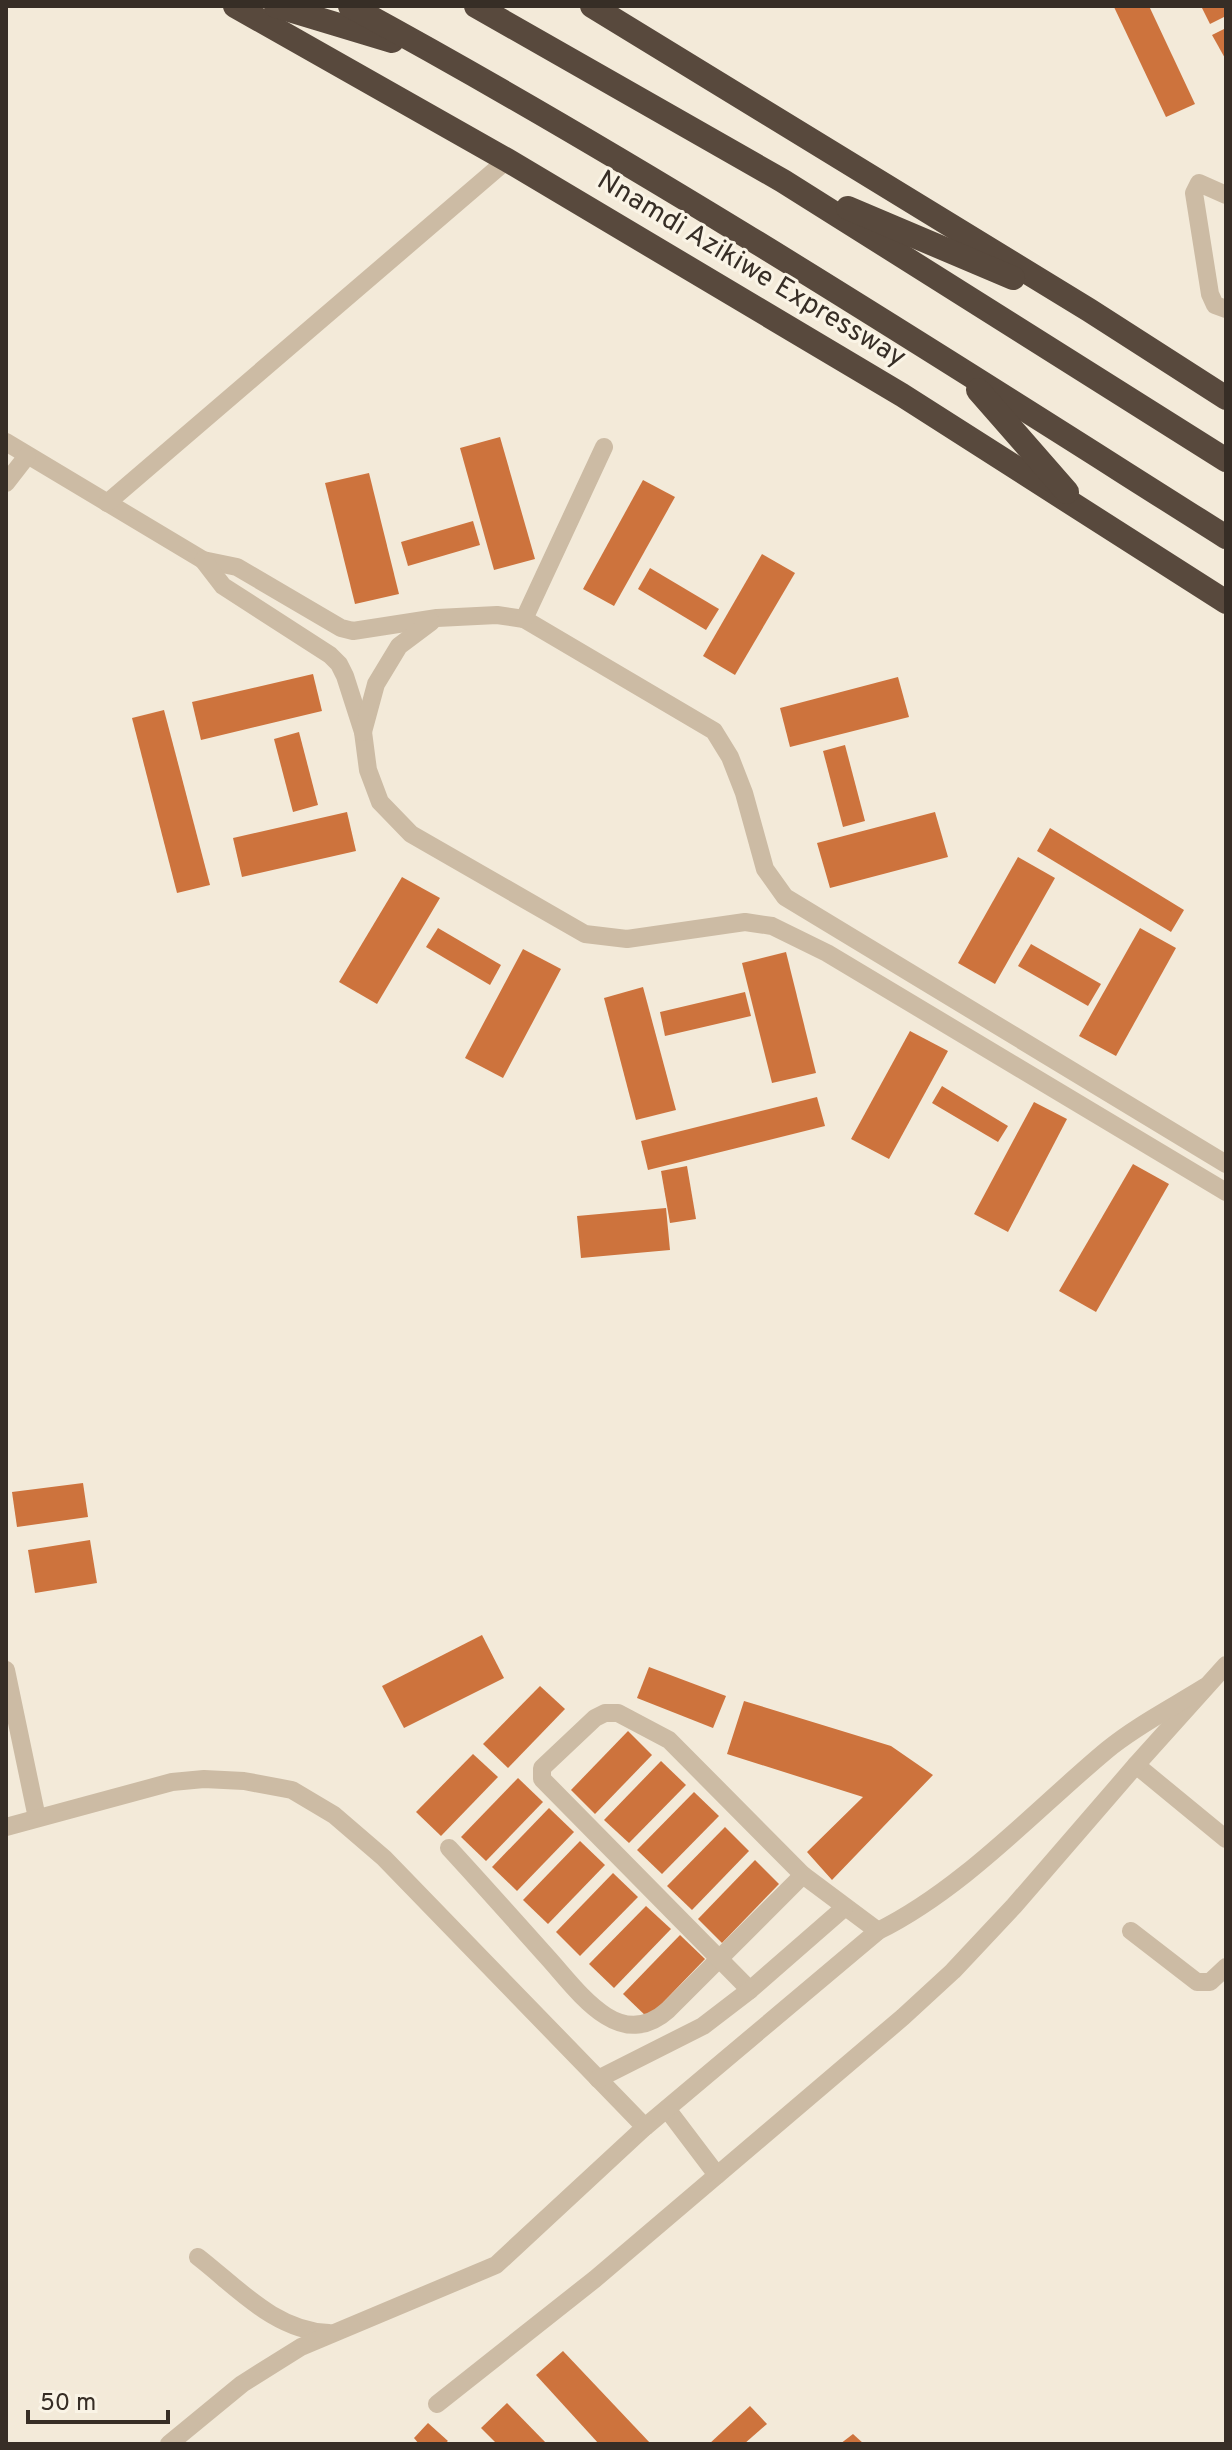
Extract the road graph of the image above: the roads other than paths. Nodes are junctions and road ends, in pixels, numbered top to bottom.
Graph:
1 (235, 6) edge
2 (276, 6) edge
3 (350, 6) edge
4 (476, 6) edge
5 (499, 6) edge
6 (592, 6) edge
7 (543, 43) junction
8 (440, 55) junction
9 (507, 160) junction
10 (783, 181) junction
11 (1226, 195) edge
12 (1226, 309) edge
13 (1089, 310) junction
14 (961, 370) junction
15 (1226, 398) edge
16 (6, 442) edge
17 (604, 447) dead end
18 (27, 456) junction
19 (1226, 460) edge
20 (6, 483) edge
21 (107, 503) junction
22 (1084, 513) junction
23 (1226, 537) edge
24 (203, 560) junction
25 (1226, 602) edge
26 (437, 618) junction
27 (524, 619) junction
28 (363, 732) junction
29 (1226, 1164) edge
30 (1226, 1192) edge
31 (1226, 1665) edge
32 (6, 1670) edge
33 (1205, 1687) junction
34 (1136, 1765) junction
35 (37, 1818) junction
36 (6, 1827) edge
37 (1226, 1839) edge
38 (449, 1848) dead end
39 (803, 1875) junction
40 (844, 1908) junction
41 (878, 1931) junction
42 (1131, 1931) dead end
43 (718, 1958) junction
44 (1226, 1967) edge
45 (750, 1990) junction
46 (598, 2079) junction
47 (667, 2109) junction
48 (645, 2127) junction
49 (717, 2175) junction
50 (198, 2257) dead end
51 (335, 2333) junction
52 (437, 2404) dead end
53 (169, 2444) edge

1 - 9 highway, Nnamdi Azikiwe Expressway
2 - 8 highway
3 - 8 highway, Nnamdi Azikiwe Expressway
4 - 7 highway
5 - 7 highway
6 - 13 highway
7 - 10 highway
8 - 14 highway, Nnamdi Azikiwe Expressway
9 - 21 street
9 - 22 highway, Nnamdi Azikiwe Expressway
10 - 13 highway
10 - 19 highway
11 - 12 street
13 - 15 highway
14 - 22 highway
14 - 23 highway, Nnamdi Azikiwe Expressway
16 - 18 street
17 - 27 street
18 - 20 street
18 - 21 street
21 - 24 street
22 - 25 highway, Nnamdi Azikiwe Expressway
24 - 26 street
24 - 28 street
26 - 27 street
26 - 28 street
27 - 29 street
28 - 30 street
31 - 33 street
32 - 35 street
33 - 34 street
33 - 41 street
34 - 37 street
34 - 49 street
35 - 36 street
35 - 46 street
38 - 43 street
39 - 40 street
39 - 43 street
39 - 43 street
40 - 41 street
40 - 45 street
41 - 47 street
42 - 44 street
43 - 45 street
45 - 46 street
46 - 48 street
47 - 48 street
47 - 49 street
48 - 51 street
49 - 52 street
50 - 51 street
51 - 53 street

